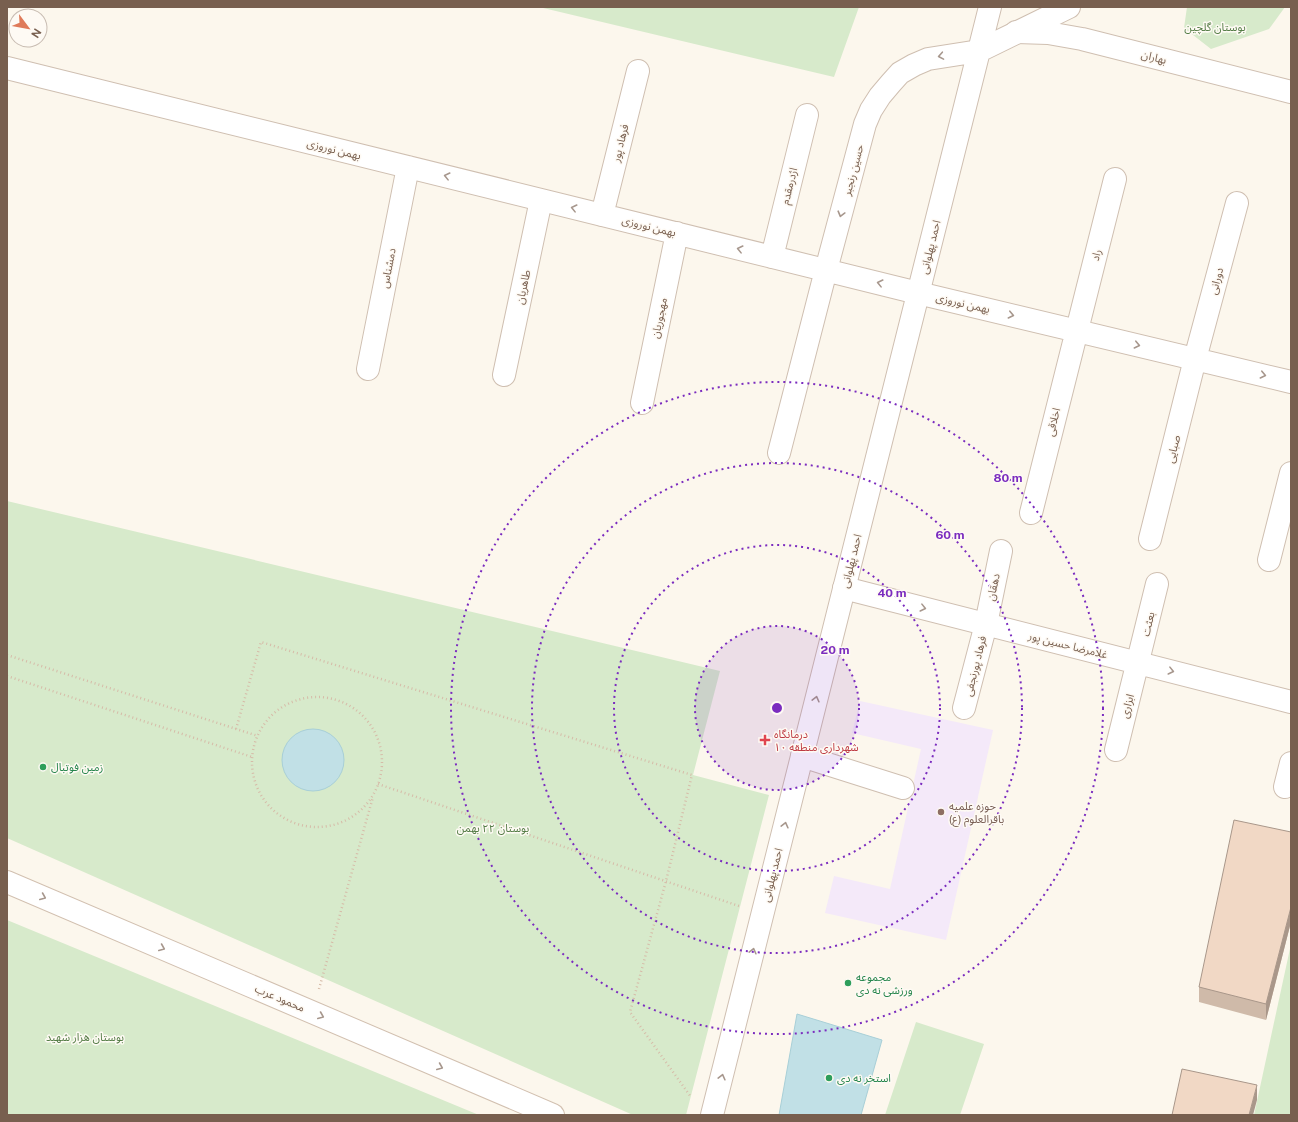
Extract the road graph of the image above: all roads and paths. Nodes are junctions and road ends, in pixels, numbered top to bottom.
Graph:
1 (990, 7) edge
2 (1069, 7) edge
3 (1016, 32) junction
4 (979, 51) junction
5 (7, 68) edge
6 (638, 71) dead end
7 (1291, 92) edge
8 (806, 115) dead end
9 (408, 167) junction
10 (1115, 179) dead end
11 (541, 200) junction
12 (1237, 203) dead end
13 (602, 215) junction
14 (677, 233) junction
15 (772, 257) junction
16 (826, 270) junction
17 (918, 293) junction
18 (1076, 330) junction
19 (1195, 359) junction
20 (368, 369) dead end
21 (504, 375) dead end
22 (1291, 382) edge
23 (642, 403) dead end
24 (779, 453) dead end
25 (1291, 473) edge
26 (1031, 513) dead end
27 (1150, 540) dead end
28 (1001, 550) dead end
29 (1269, 560) dead end
30 (1157, 584) dead end
31 (844, 588) junction
32 (986, 624) junction
33 (7, 655) edge
34 (1138, 663) junction
35 (7, 676) edge
36 (1291, 702) edge
37 (964, 708) dead end
38 (236, 729) junction
39 (258, 736) junction
40 (1116, 750) dead end
41 (802, 756) junction
42 (252, 757) junction
43 (1291, 763) edge
44 (378, 784) junction
45 (1285, 787) dead end
46 (903, 788) dead end
47 (374, 795) junction
48 (666, 881) junction
49 (7, 882) edge
50 (762, 913) junction
51 (313, 1012) junction
52 (695, 1102) dead end
53 (553, 1115) edge
54 (712, 1115) edge

1 - 4 street, احمد پهلوانی
2 - 3 street, حسین رنجبر
3 - 4 street, حسین رنجبر
3 - 7 street, بهاران
4 -> 16 street, حسین رنجبر
4 - 17 street, احمد پهلوانی
5 - 9 street, بهمن نوروزی
6 - 13 street, فرهاد پور
8 - 15 street, اژدرمقدم
11 -> 9 street, بهمن نوروزی
9 - 20 street, دمشناس
10 - 18 street, راد
13 -> 11 street, بهمن نوروزی
11 - 21 street, طاهریان
12 - 19 street, دورانی
13 - 14 street, بهمن نوروزی
15 -> 14 street, بهمن نوروزی
14 - 23 street, مهجوریان
15 - 16 street, بهمن نوروزی
17 -> 16 street, بهمن نوروزی
16 - 24 street, حسین رنجبر
17 -> 18 street, بهمن نوروزی
17 - 31 street, احمد پهلوانی
18 -> 19 street, بهمن نوروزی
18 - 26 street, اخلاقی
19 -> 22 street, بهمن نوروزی
19 - 27 street, صبایی
25 - 29 street
28 - 32 street, دهقان
30 - 34 street, بعثت
31 -> 32 street, غلامرضا حسین پور
41 -> 31 street, احمد پهلوانی
32 - 34 street, غلامرضا حسین پور
32 - 37 street, فرهاد پورنجفی
33 - 38 path
34 -> 36 street, غلامرضا حسین پور
34 - 40 street, ابزاری
35 - 42 path
38 - 39 path
38 - 48 path
39 - 42 path
39 - 44 path
41 - 46 street
50 -> 41 street, احمد پهلوانی
42 - 47 path
43 - 45 street
44 - 47 path
44 - 48 path
47 - 51 path
48 - 50 path
48 - 52 path
49 -> 51 street, محمود عرب
54 -> 50 street, احمد پهلوانی
51 -> 53 street, محمود عرب

